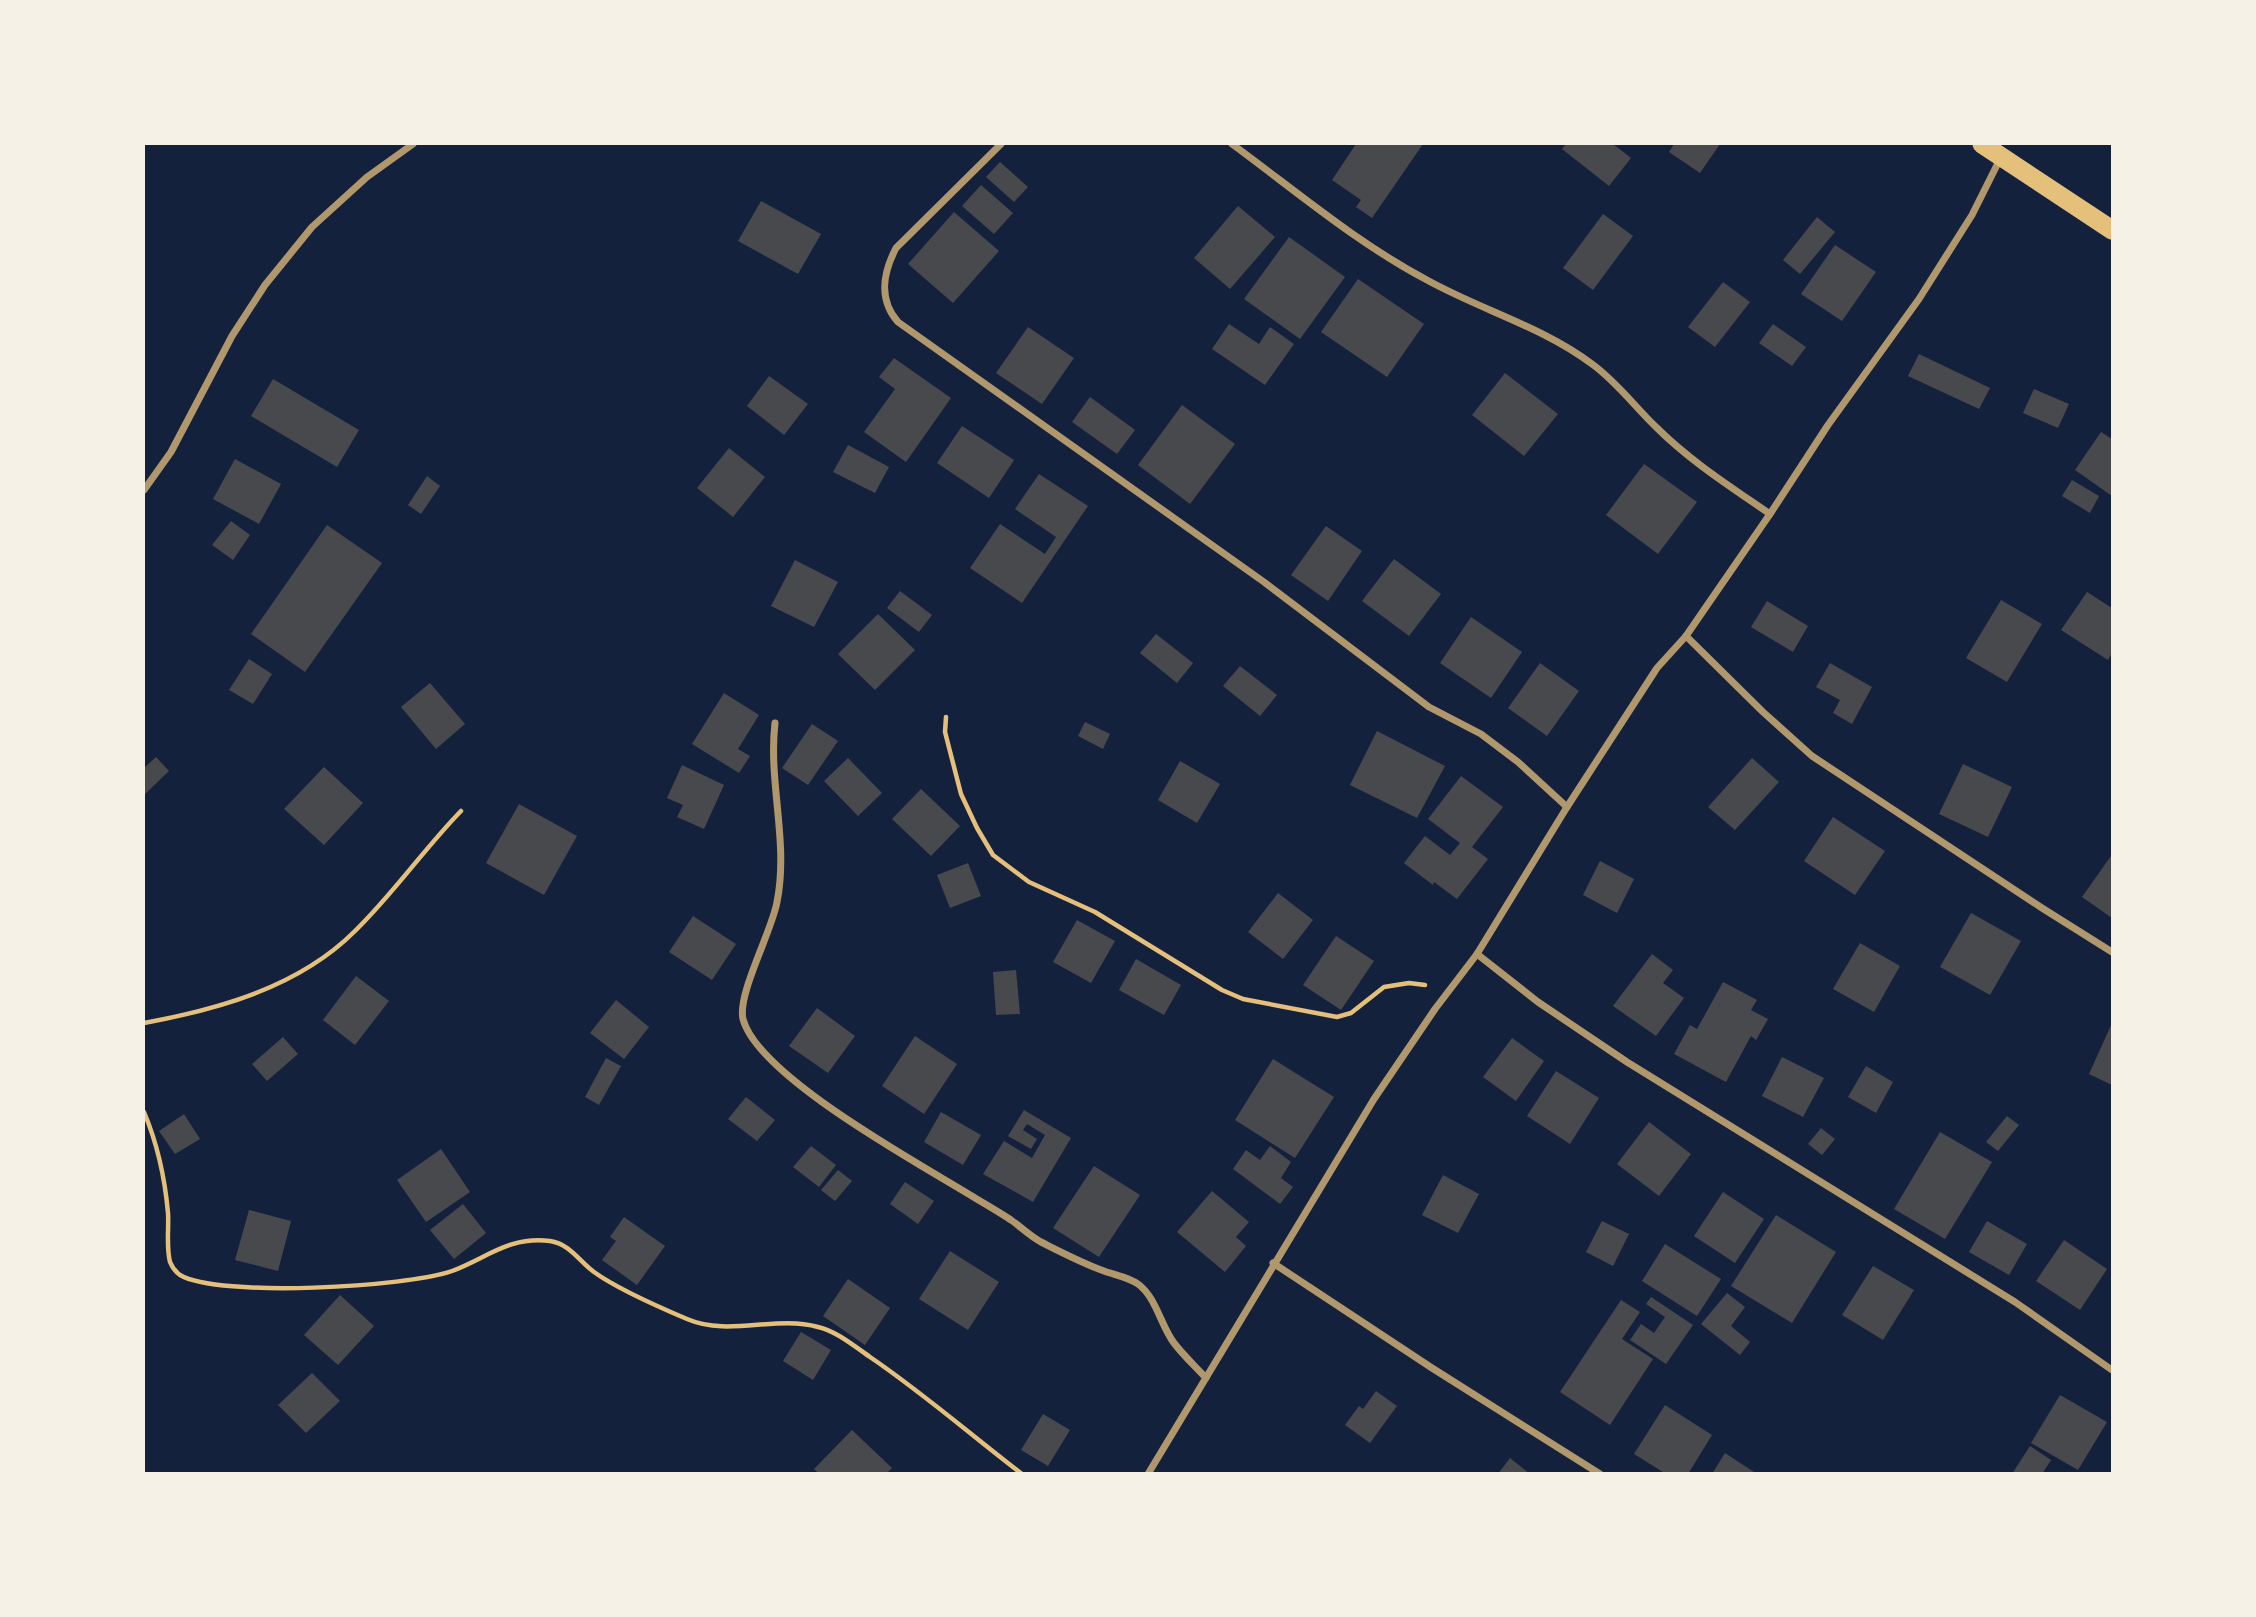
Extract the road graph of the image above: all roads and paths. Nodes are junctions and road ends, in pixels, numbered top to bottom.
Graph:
1 (413, 144) edge
2 (1000, 144) edge
3 (1232, 144) edge
4 (1982, 144) edge
5 (2001, 156) junction
6 (2112, 230) edge
7 (144, 490) edge
8 (1770, 514) junction
9 (1686, 636) junction
10 (946, 717) dead end
11 (775, 723) dead end
12 (1567, 807) junction
13 (461, 811) dead end
14 (2112, 952) edge
15 (1476, 954) junction
16 (1450, 989) junction
17 (144, 1023) edge
18 (144, 1112) edge
19 (1273, 1263) junction
20 (2112, 1370) edge
21 (1206, 1378) junction
22 (1022, 1474) edge
23 (1148, 1474) edge
24 (1600, 1474) edge

1 - 7 street
2 - 12 street
3 - 8 street
4 - 5 highway
5 - 6 highway
5 - 8 street
8 - 9 street
9 - 12 street
9 - 14 street
10 - 16 path
11 - 21 street
12 - 15 street
13 - 17 path
15 - 16 street
15 - 20 street
16 - 19 street
18 - 22 path
19 - 21 street
19 - 24 street
21 - 23 street

